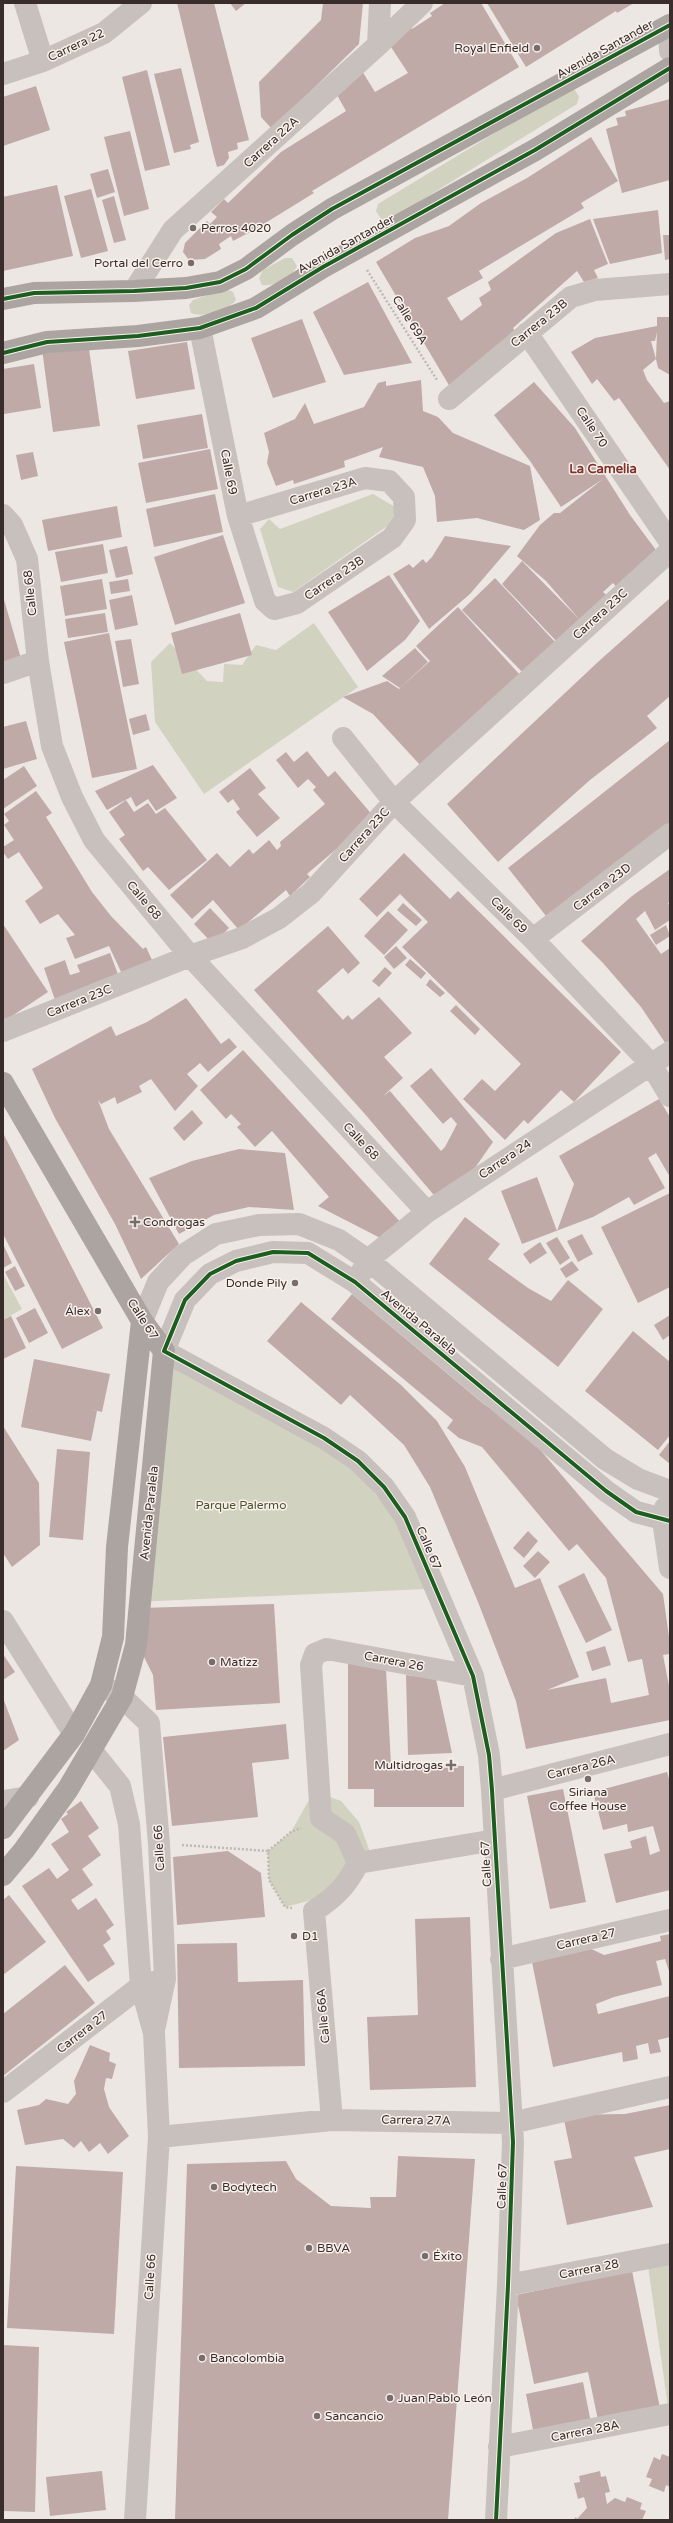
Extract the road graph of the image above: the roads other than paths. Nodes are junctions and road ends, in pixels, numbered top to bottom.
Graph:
1 (25, 3) edge
2 (141, 3) edge
3 (380, 3) edge
4 (422, 3) edge
5 (670, 26) edge
6 (378, 45) junction
7 (670, 51) edge
8 (43, 61) junction
9 (670, 68) edge
10 (3, 74) edge
11 (670, 284) edge
12 (134, 291) junction
13 (3, 299) edge
14 (200, 328) junction
15 (527, 333) junction
16 (3, 353) edge
17 (449, 399) road end
18 (404, 497) joint
19 (3, 515) edge
20 (238, 516) junction
21 (670, 542) edge
22 (670, 551) edge
23 (274, 609) joint
24 (38, 661) junction
25 (3, 673) edge
26 (343, 738) dead end
27 (394, 802) junction
28 (670, 834) edge
29 (533, 939) junction
30 (190, 956) junction
31 (3, 1032) edge
32 (670, 1052) edge
33 (650, 1064) junction
34 (3, 1083) edge
35 (670, 1096) edge
36 (427, 1212) junction
37 (368, 1260) junction
38 (355, 1282) junction
39 (142, 1321) junction
40 (164, 1351) junction
41 (669, 1491) edge
42 (666, 1521) edge
43 (670, 1568) edge
44 (3, 1621) edge
45 (473, 1676) junction
46 (101, 1685) junction
47 (122, 1697) junction
48 (74, 1734) junction
49 (670, 1744) edge
50 (91, 1750) junction
51 (492, 1790) junction
52 (28, 1797) junction
53 (3, 1801) edge
54 (3, 1828) edge
55 (495, 1840) junction
56 (358, 1863) junction
57 (3, 1875) edge
58 (670, 1920) edge
59 (501, 1959) junction
60 (165, 1979) junction
61 (141, 1986) junction
62 (154, 2033) junction
63 (670, 2087) edge
64 (3, 2092) edge
65 (332, 2120) junction
66 (511, 2123) junction
67 (159, 2137) junction
68 (670, 2254) edge
69 (508, 2285) junction
70 (670, 2414) edge
71 (499, 2447) junction
72 (135, 2520) edge
73 (496, 2520) edge

1 - 8 street
2 - 8 street, Carrera 22
3 - 6 street
4 - 6 street, Carrera 22A
5 - 7 street
5 - 12 main road, Avenida Santander
6 - 12 street, Carrera 22A
8 - 10 street, Carrera 22
9 - 14 main road, Avenida Santander
11 - 15 street, Carrera 23B
12 - 13 main road, Avenida Santander
14 - 16 main road, Avenida Santander
14 - 20 street, Calle 69
15 - 17 street, Carrera 23B
15 - 21 street, Calle 70
18 - 20 street, Carrera 23A
18 - 23 street, Carrera 23B
19 - 24 street, Calle 68
20 - 23 street, Calle 69
22 - 27 street, Carrera 23C
24 - 25 street
24 - 30 street, Calle 68
26 - 27 street, Calle 69
27 - 29 street, Calle 69
27 - 30 street, Carrera 23C
28 - 29 street, Carrera 23D
29 - 33 street, Calle 69
30 - 31 street, Carrera 23C
30 - 36 street, Calle 68
32 - 33 street, Carrera 24
33 - 35 street, Calle 69
33 - 36 street, Carrera 24
34 - 39 main road, Calle 67
36 - 37 street, Carrera 24
37 - 38 street, Carrera 24
37 - 39 street, Avenida Paralela
37 - 41 street, Avenida Paralela
38 - 40 street, Avenida Paralela
38 - 42 street, Avenida Paralela
39 - 40 main road, Calle 67
39 - 46 main road, Avenida Paralela
40 - 45 street, Calle 67
40 - 47 main road, Avenida Paralela
41 - 42 street
42 - 43 street
44 - 48 street
45 - 51 street, Calle 67
45 - 56 street, Carrera 26
46 - 47 street, Calle 66
46 - 48 main road, Avenida Paralela
47 - 50 main road, Avenida Paralela
47 - 60 street, Calle 66
48 - 52 main road, Avenida Paralela
49 - 51 street, Carrera 26A
50 - 57 main road, Avenida Paralela
50 - 61 street, Calle 66
51 - 55 street, Calle 67
52 - 53 street
52 - 54 main road, Avenida Paralela
55 - 56 street
55 - 59 street, Calle 67
56 - 65 street, Calle 66A
58 - 59 street, Carrera 27
59 - 66 street, Calle 67
60 - 61 street, Carrera 27
60 - 62 street, Calle 66
61 - 62 street, Calle 66
61 - 64 street, Carrera 27
62 - 67 street, Calle 66
63 - 66 street, Carrera 27A
65 - 66 street, Carrera 27A
65 - 67 street, Carrera 27A
66 - 69 street, Calle 67
67 - 72 street, Calle 66
68 - 69 street, Carrera 28
69 - 71 street, Calle 67
70 - 71 street, Carrera 28A
71 - 73 street, Calle 67

